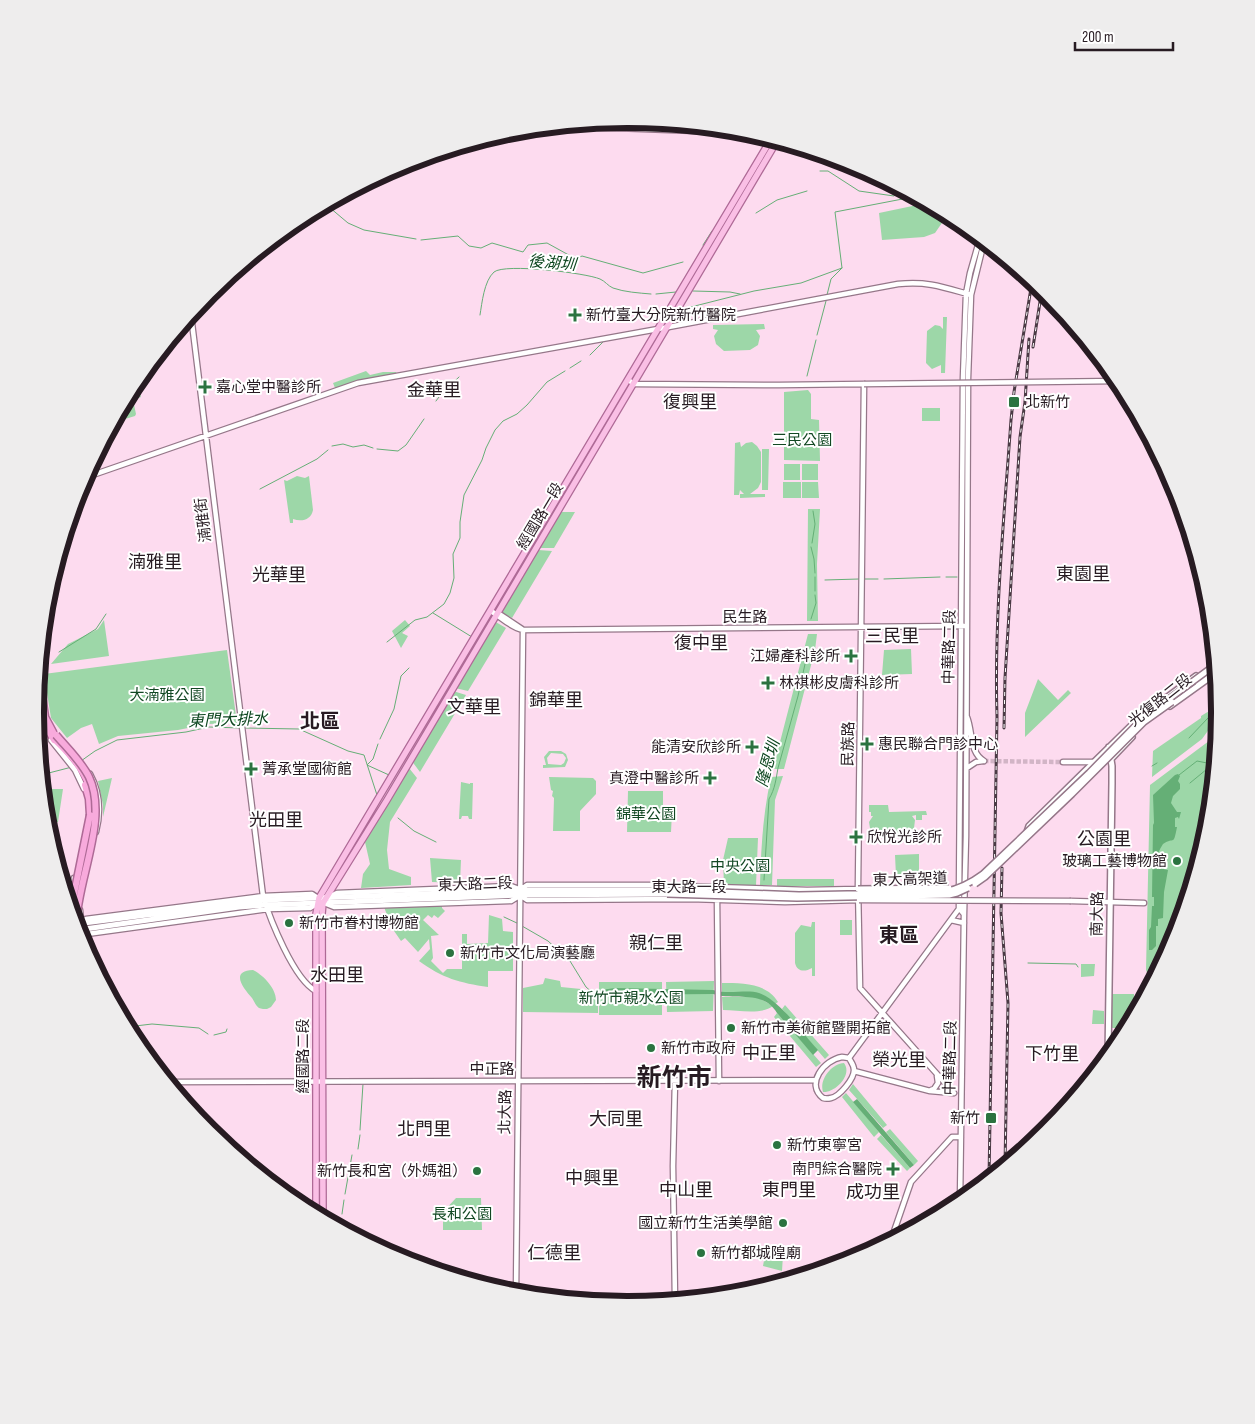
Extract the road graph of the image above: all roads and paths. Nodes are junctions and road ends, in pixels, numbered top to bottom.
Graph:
1 (770, 146) edge
2 (770, 146) edge
3 (978, 245) edge
4 (982, 248) edge
5 (968, 294) junction
6 (192, 324) edge
7 (666, 327) junction
8 (658, 329) junction
9 (631, 382) junction
10 (1109, 382) edge
11 (864, 384) junction
12 (205, 436) junction
13 (95, 474) edge
14 (493, 613) junction
15 (965, 627) junction
16 (862, 628) junction
17 (523, 630) junction
18 (1210, 672) edge
19 (1210, 672) edge
20 (1210, 672) edge
21 (1210, 673) edge
22 (44, 700) edge
23 (44, 710) edge
24 (966, 716) junction
25 (44, 723) edge
26 (44, 729) edge
27 (56, 738) junction
28 (1109, 747) junction
29 (72, 757) junction
30 (1110, 760) junction
31 (1063, 762) tunnel mouth
32 (1093, 762) junction
33 (79, 767) junction
34 (967, 768) junction
35 (1027, 832) junction
36 (84, 858) junction
37 (87, 872) junction
38 (76, 873) junction
39 (983, 874) junction
40 (717, 887) junction
41 (858, 889) junction
42 (72, 890) edge
43 (520, 892) junction
44 (667, 892) junction
45 (74, 897) edge
46 (717, 899) junction
47 (859, 900) junction
48 (322, 901) junction
49 (265, 902) junction
50 (1110, 902) junction
51 (1144, 902) dead end
52 (964, 903) junction
53 (78, 908) edge
54 (959, 908) junction
55 (80, 913) edge
56 (964, 914) junction
57 (951, 920) junction
58 (83, 922) edge
59 (964, 923) junction
60 (85, 926) edge
61 (316, 991) junction
62 (882, 1014) junction
63 (1108, 1043) edge
64 (849, 1058) junction
65 (854, 1071) junction
66 (937, 1076) junction
67 (816, 1080) junction
68 (674, 1081) junction
69 (718, 1081) junction
70 (176, 1082) edge
71 (316, 1082) junction
72 (323, 1082) junction
73 (518, 1082) junction
74 (930, 1090) junction
75 (954, 1093) junction
76 (962, 1094) junction
77 (961, 1137) junction
78 (960, 1191) edge
79 (316, 1205) edge
80 (322, 1209) edge
81 (894, 1232) edge
82 (516, 1285) edge
83 (675, 1294) edge

1 - 7 main road, 經國路一段
2 - 8 main road, 經國路一段
3 - 5 street
4 - 5 street
5 - 7 street
5 - 15 street, 中華路二段
6 - 12 street, 湳雅街
7 - 8 street
7 - 9 main road, 經國路一段
8 - 9 main road, 經國路一段
8 - 12 street
9 - 11 street
9 - 14 main road, 經國路一段
10 - 11 street, bridge
11 - 16 street, 民族路
12 - 13 street
12 - 49 street, 湳雅街
14 - 17 street
14 - 48 main road, 經國路一段
15 - 16 street, 民生路
15 - 24 street, 中華路二段
15 - 54 street, 中華路二段
16 - 17 street, 民生路
16 - 41 street, 民族路
17 - 43 street
18 - 44 main road, 東大高架道, bridge
19 - 28 main road, 光復路二段
20 - 35 main road, 東大高架道, bridge
21 - 30 main road, 光復路二段
22 - 29 street
23 - 27 highway
24 - 34 street, 中華路二段
24 - 34 street
25 - 27 highway
26 - 29 street
27 - 29 street
27 - 36 highway, bridge
27 - 45 highway, bridge
27 - 53 highway, bridge
28 - 30 main road
28 - 32 main road, 光復路二段
29 - 33 street, bridge
29 - 33 street
30 - 32 street
30 - 50 main road, 南大路
31 - 32 street
32 - 35 main road, 光復路二段, bridge
33 - 37 street
33 - 38 street
34 - 52 street, 中華路二段
35 - 39 main road, 東大高架道, bridge
36 - 37 highway
36 - 38 highway
37 - 55 street
38 - 42 street
39 - 41 main road, bridge
39 - 44 main road, 東大高架道, bridge
40 - 41 street, 東大路一段
40 - 43 street, 東大路一段
40 - 46 street
41 - 47 street, 民族路
43 - 44 main road, 東大高架道
43 - 46 street, 東大路一段
43 - 48 main road, 東大路二段
43 - 48 street, 東大路二段
43 - 73 street, 北大路
46 - 47 street, 東大路一段
46 - 69 street
47 - 50 street, 東大路一段, bridge
47 - 62 street, 民族路
48 - 49 main road, 東大路二段
48 - 49 street, 東大路二段
48 - 61 main road, 經國路二段
48 - 72 main road, 經國路二段
49 - 58 street, 東大路二段
49 - 60 main road, 東大路二段
49 - 61 street, 湳雅街
50 - 51 street
50 - 63 main road, 南大路
52 - 54 street
52 - 56 street, 中華路二段
54 - 56 street
54 - 57 street
56 - 59 street, 中華路二段
57 - 59 street
57 - 62 street
59 - 76 street, 中華路二段
61 - 71 main road, 經國路二段
62 - 64 street
62 - 66 street, 民族路
64 - 65 street
64 - 67 street
65 - 67 street
65 - 74 street
66 - 74 street
66 - 75 street, 民族路
67 - 69 street, 中正路
68 - 69 street, 中正路
68 - 73 street, 中正路
68 - 83 street
70 - 71 street, 中正路
71 - 72 street, 中正路
71 - 79 main road, 經國路二段
72 - 73 street, 中正路
72 - 80 main road, 經國路二段
73 - 82 street, 北大路
74 - 75 street
75 - 76 street
76 - 77 street, 中華路二段
77 - 78 street, 中華路二段
77 - 81 street

